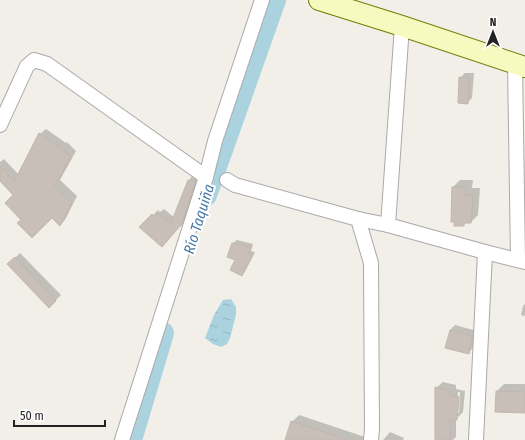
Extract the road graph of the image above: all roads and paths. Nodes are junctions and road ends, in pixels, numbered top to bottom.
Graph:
1 (262, 0) edge
2 (319, 0) edge
3 (402, 26) junction
4 (520, 65) edge
5 (0, 125) edge
6 (206, 177) junction
7 (227, 180) dead end
8 (358, 219) junction
9 (388, 225) junction
10 (485, 252) junction
11 (521, 261) edge
12 (122, 440) edge
13 (371, 440) edge
14 (476, 440) edge

1 - 6 street
2 - 3 main road
3 - 4 main road
3 - 9 street
4 - 11 street
5 - 6 street
6 - 12 street
7 - 8 street
8 - 9 street
8 - 13 street
9 - 10 street
10 - 11 street
10 - 14 street

